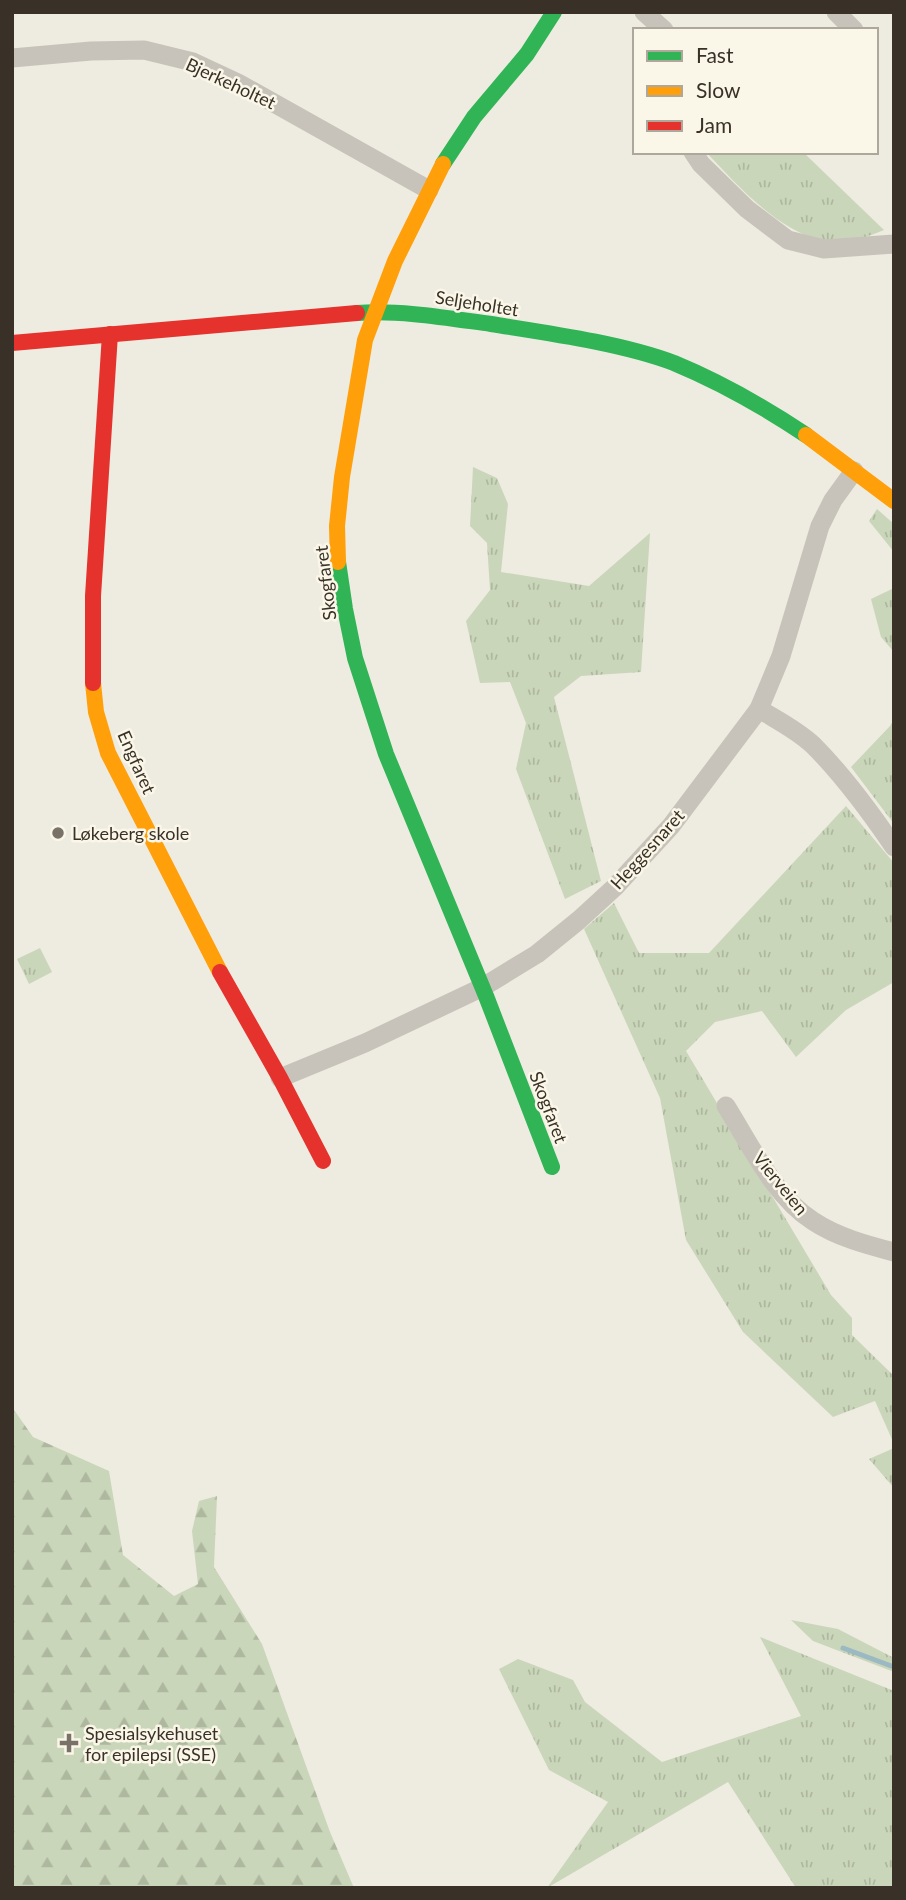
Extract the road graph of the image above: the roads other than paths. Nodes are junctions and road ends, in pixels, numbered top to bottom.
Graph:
1 (554, 12) edge
2 (644, 12) edge
3 (836, 12) edge
4 (662, 28) edge
5 (852, 28) edge
6 (12, 58) edge
7 (694, 154) edge
8 (429, 190) junction
9 (894, 244) edge
10 (374, 312) junction
11 (110, 334) junction
12 (12, 343) edge
13 (854, 471) junction
14 (894, 501) edge
15 (759, 709) junction
16 (894, 847) edge
17 (483, 987) junction
18 (280, 1077) junction
19 (726, 1106) dead end
20 (323, 1161) dead end
21 (552, 1167) dead end
22 (894, 1252) edge

1 - 8 street, Skogfaret
2 - 4 street
3 - 5 street
6 - 8 street, Bjerkeholtet
7 - 9 street
8 - 10 street, Skogfaret
10 - 11 street, Seljeholtet
10 - 13 street, Seljeholtet
10 - 17 street, Skogfaret
11 - 12 street, Seljeholtet
11 - 18 street, Engfaret
13 - 14 street, Seljeholtet
13 - 15 street, Heggesnaret
15 - 16 street
15 - 17 street, Heggesnaret
17 - 18 street, Heggesnaret
17 - 21 street, Skogfaret
18 - 20 street, Engfaret
19 - 22 street, Vierveien

